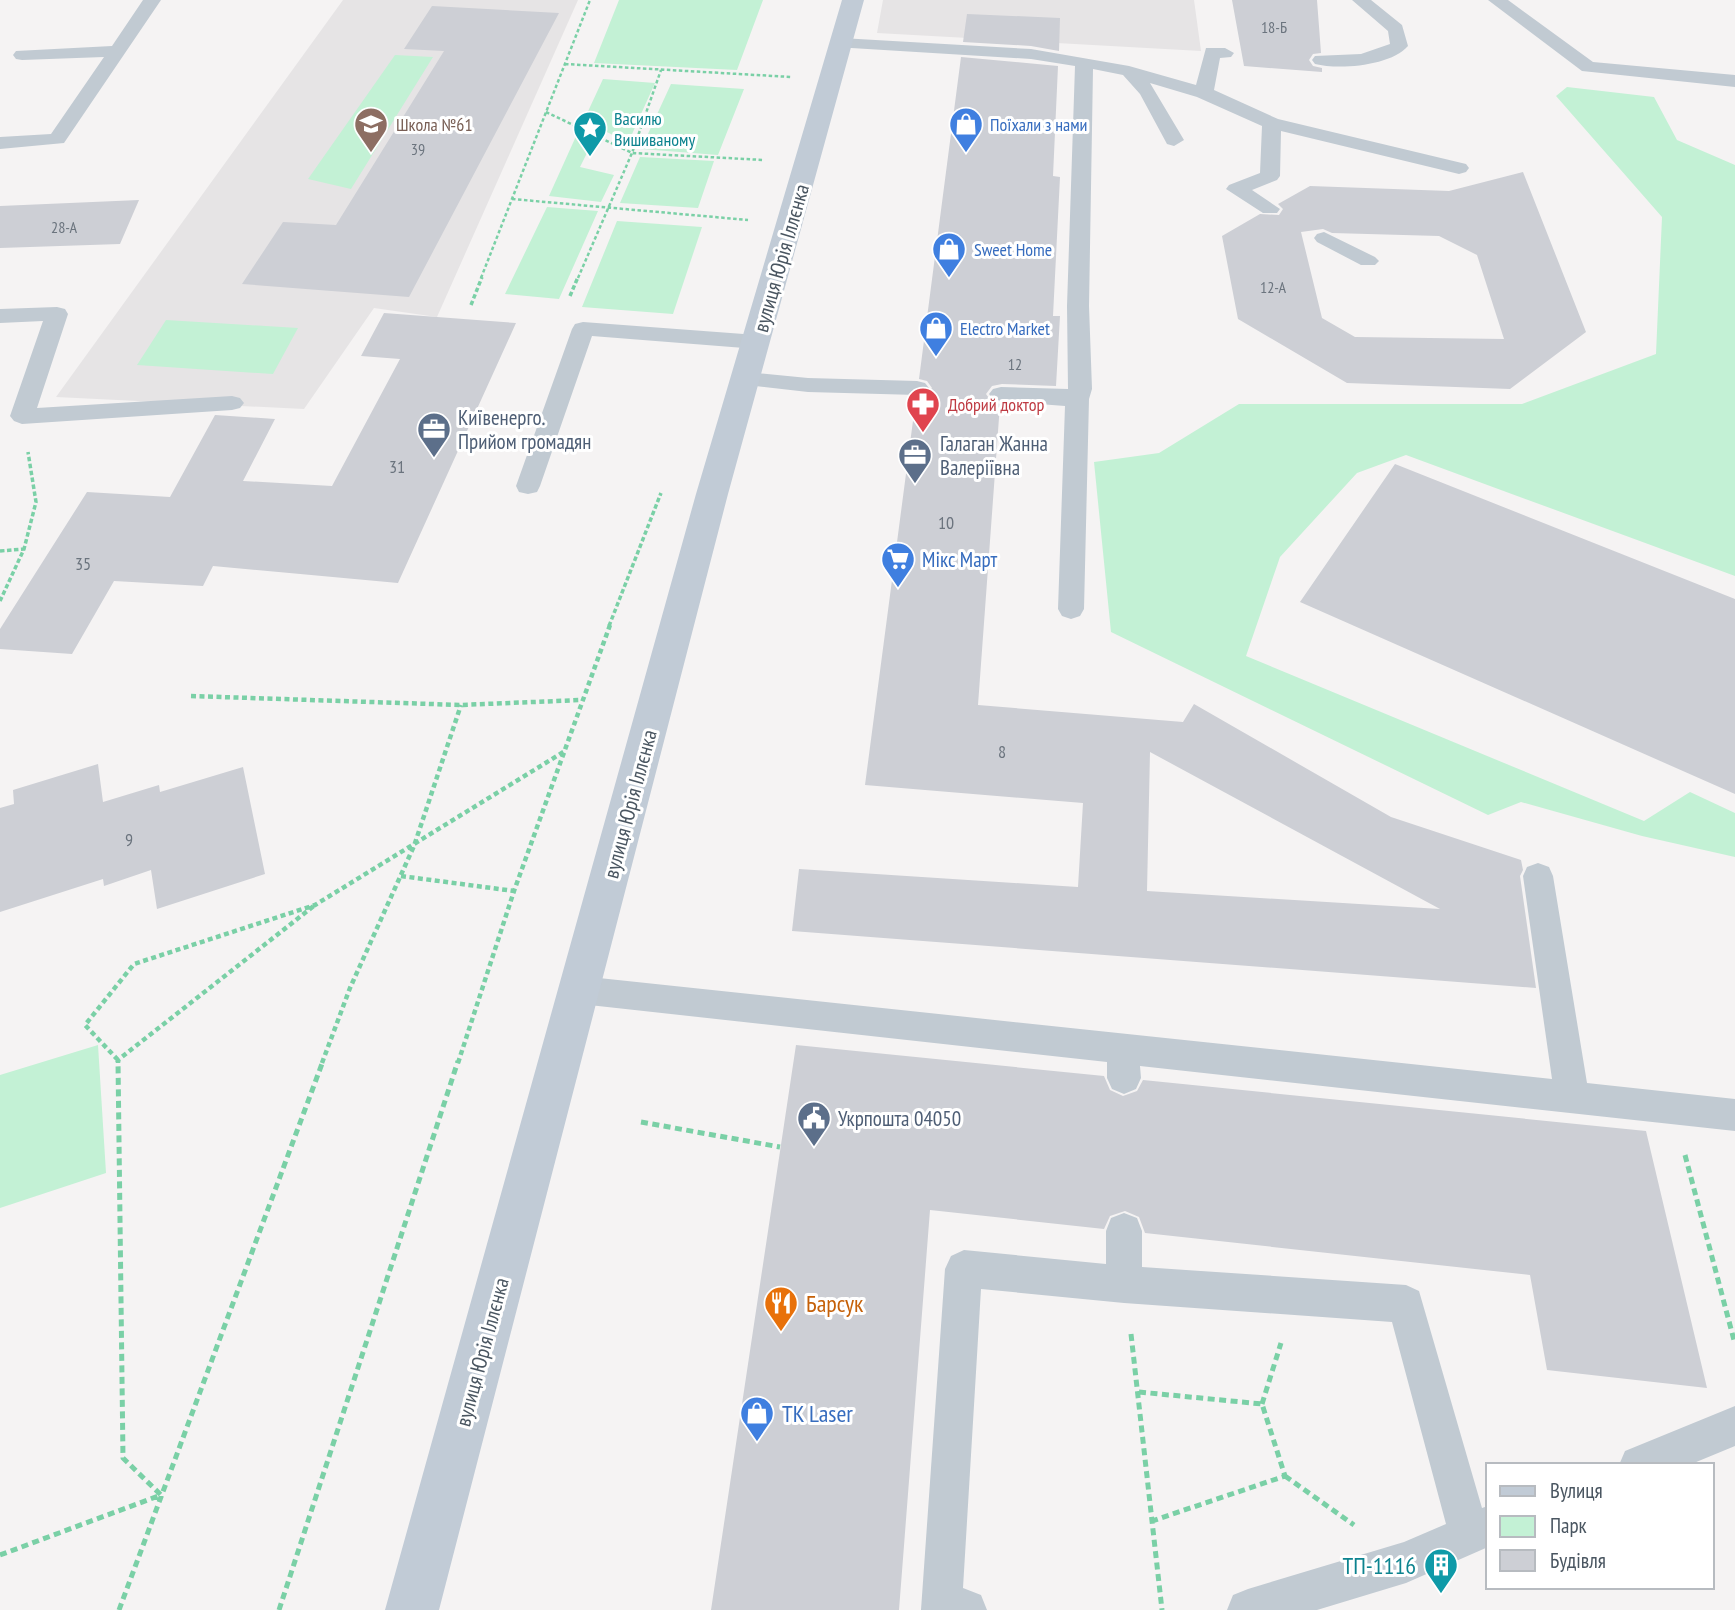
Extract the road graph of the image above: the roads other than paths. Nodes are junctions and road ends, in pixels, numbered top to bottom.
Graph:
1 (152, 0) edge
2 (853, 0) edge
3 (1361, 0) edge
4 (1497, 0) edge
5 (841, 43) junction
6 (1216, 47) dead end
7 (118, 51) junction
8 (22, 55) dead end
9 (1321, 60) dead end
10 (1084, 62) junction
11 (1129, 71) junction
12 (1735, 81) edge
13 (1204, 93) junction
14 (1272, 123) junction
15 (1174, 140) dead end
16 (0, 143) edge
17 (1459, 168) dead end
18 (1270, 209) dead end
19 (1324, 238) dead end
20 (1368, 261) dead end
21 (0, 316) edge
22 (757, 342) junction
23 (746, 379) junction
24 (917, 388) dead end
25 (1001, 394) dead end
26 (1077, 399) junction
27 (232, 403) dead end
28 (528, 486) dead end
29 (1071, 609) dead end
30 (1538, 876) dead end
31 (580, 990) junction
32 (1572, 1098) junction
33 (1735, 1115) edge
34 (1124, 1231) dead end
35 (1124, 1284) junction
36 (1735, 1426) edge
37 (1644, 1463) edge
38 (1478, 1530) edge
39 (412, 1610) edge
40 (966, 1610) edge
41 (1248, 1610) edge

1 - 7 lane
2 - 5 main road, вулиця Юрія Іллєнка
3 - 9 lane
4 - 12 lane
5 - 10 lane
5 - 22 main road, вулиця Юрія Іллєнка
6 - 13 lane
7 - 8 lane
7 - 16 lane
10 - 11 lane
10 - 26 lane
11 - 13 lane
11 - 15 lane
13 - 14 lane
14 - 17 lane
14 - 18 lane
19 - 20 lane
21 - 27 lane
22 - 23 main road, вулиця Юрія Іллєнка
22 - 28 lane
23 - 24 lane
23 - 31 main road, вулиця Юрія Іллєнка
25 - 26 lane
26 - 29 lane
30 - 32 lane
31 - 32 lane
31 - 39 main road, вулиця Юрія Іллєнка
32 - 33 lane
34 - 35 lane
35 - 38 lane
35 - 40 lane
36 - 37 lane
38 - 41 lane

